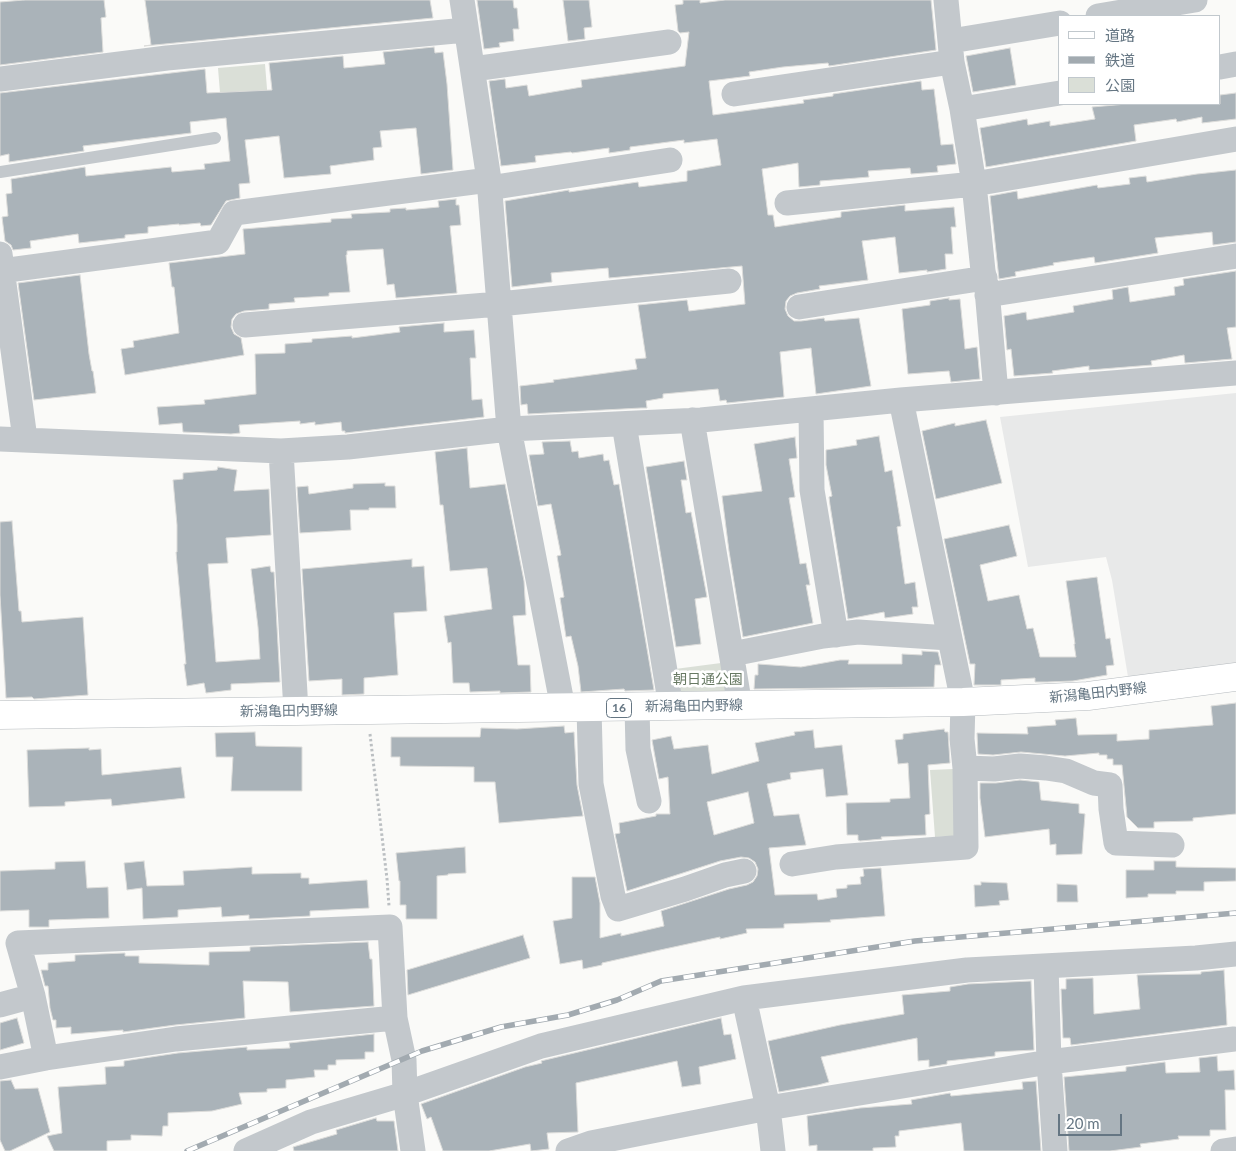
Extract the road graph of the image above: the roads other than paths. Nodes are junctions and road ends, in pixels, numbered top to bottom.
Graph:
1 (462, 0) edge
2 (946, 0) edge
3 (1195, 0) edge
4 (1104, 15) edge
5 (1058, 24) edge
6 (466, 30) junction
7 (669, 42) dead end
8 (951, 51) junction
9 (1236, 64) edge
10 (1221, 67) edge
11 (473, 69) junction
12 (0, 79) edge
13 (1058, 93) edge
14 (734, 94) dead end
15 (962, 109) junction
16 (215, 138) dead end
17 (1236, 139) edge
18 (670, 160) dead end
19 (0, 172) edge
20 (489, 184) junction
21 (974, 184) junction
22 (786, 203) dead end
23 (1236, 256) edge
24 (1, 265) edge
25 (729, 281) dead end
26 (986, 287) junction
27 (499, 304) junction
28 (799, 306) dead end
29 (245, 325) dead end
30 (1236, 373) edge
31 (996, 393) junction
32 (901, 400) junction
33 (811, 410) junction
34 (692, 420) junction
35 (624, 424) junction
36 (509, 430) junction
37 (0, 439) edge
38 (25, 439) junction
39 (282, 451) junction
40 (836, 635) junction
41 (949, 638) junction
42 (732, 654) junction
43 (1236, 676) edge
44 (962, 702) junction
45 (740, 706) junction
46 (637, 707) junction
47 (671, 707) junction
48 (576, 708) junction
49 (296, 711) junction
50 (0, 716) edge
51 (965, 768) junction
52 (649, 801) dead end
53 (1172, 845) dead end
54 (792, 864) dead end
55 (744, 871) dead end
56 (1236, 954) edge
57 (1046, 966) junction
58 (33, 996) junction
59 (744, 998) junction
60 (0, 1005) edge
61 (395, 1018) junction
62 (1234, 1039) dead end
63 (46, 1058) junction
64 (1049, 1062) junction
65 (0, 1067) edge
66 (405, 1094) junction
67 (768, 1108) junction
68 (1236, 1150) edge
69 (246, 1151) edge
70 (413, 1151) edge
71 (568, 1151) edge
72 (773, 1151) edge
73 (1055, 1151) edge
74 (1223, 1151) edge

1 - 6 street
2 - 8 street
3 - 4 street
5 - 8 street
6 - 11 street
6 - 12 street
7 - 11 street
8 - 14 street
8 - 15 street
9 - 10 street
11 - 20 street
13 - 15 street
15 - 21 street
16 - 19 lane
17 - 21 street
18 - 20 street
20 - 24 street
20 - 27 street
21 - 22 street
21 - 26 street
23 - 26 street
24 - 38 street
25 - 27 street
26 - 28 street
26 - 31 street
27 - 29 street
27 - 36 street
30 - 31 street
31 - 32 street
32 - 33 street
32 - 41 street
33 - 34 street
33 - 40 street
34 - 35 street
34 - 42 street
35 - 36 street
35 - 47 street
36 - 39 street
36 - 48 street
37 - 38 street
38 - 39 street
39 - 49 street
40 - 41 street
40 - 42 street
41 - 44 street
42 - 45 street
43 - 44 main road, 新潟亀田内野線 / 16
44 - 45 main road, 新潟亀田内野線 / 16
44 - 51 street
45 - 47 main road, 新潟亀田内野線 / 16
46 - 47 main road, 新潟亀田内野線 / 16
46 - 48 main road, 新潟亀田内野線 / 16
46 - 52 street
48 - 49 main road, 新潟亀田内野線 / 16
48 - 55 street
49 - 50 main road, 新潟亀田内野線 / 16
51 - 53 street
51 - 54 street
56 - 57 street
57 - 59 street
57 - 64 street
58 - 60 street
58 - 61 street
58 - 63 street
59 - 66 street
59 - 67 street
61 - 63 street
61 - 66 street
62 - 64 street
63 - 65 street
64 - 67 street
64 - 73 street
66 - 69 street
66 - 70 street
67 - 71 street
67 - 72 street
68 - 74 street

